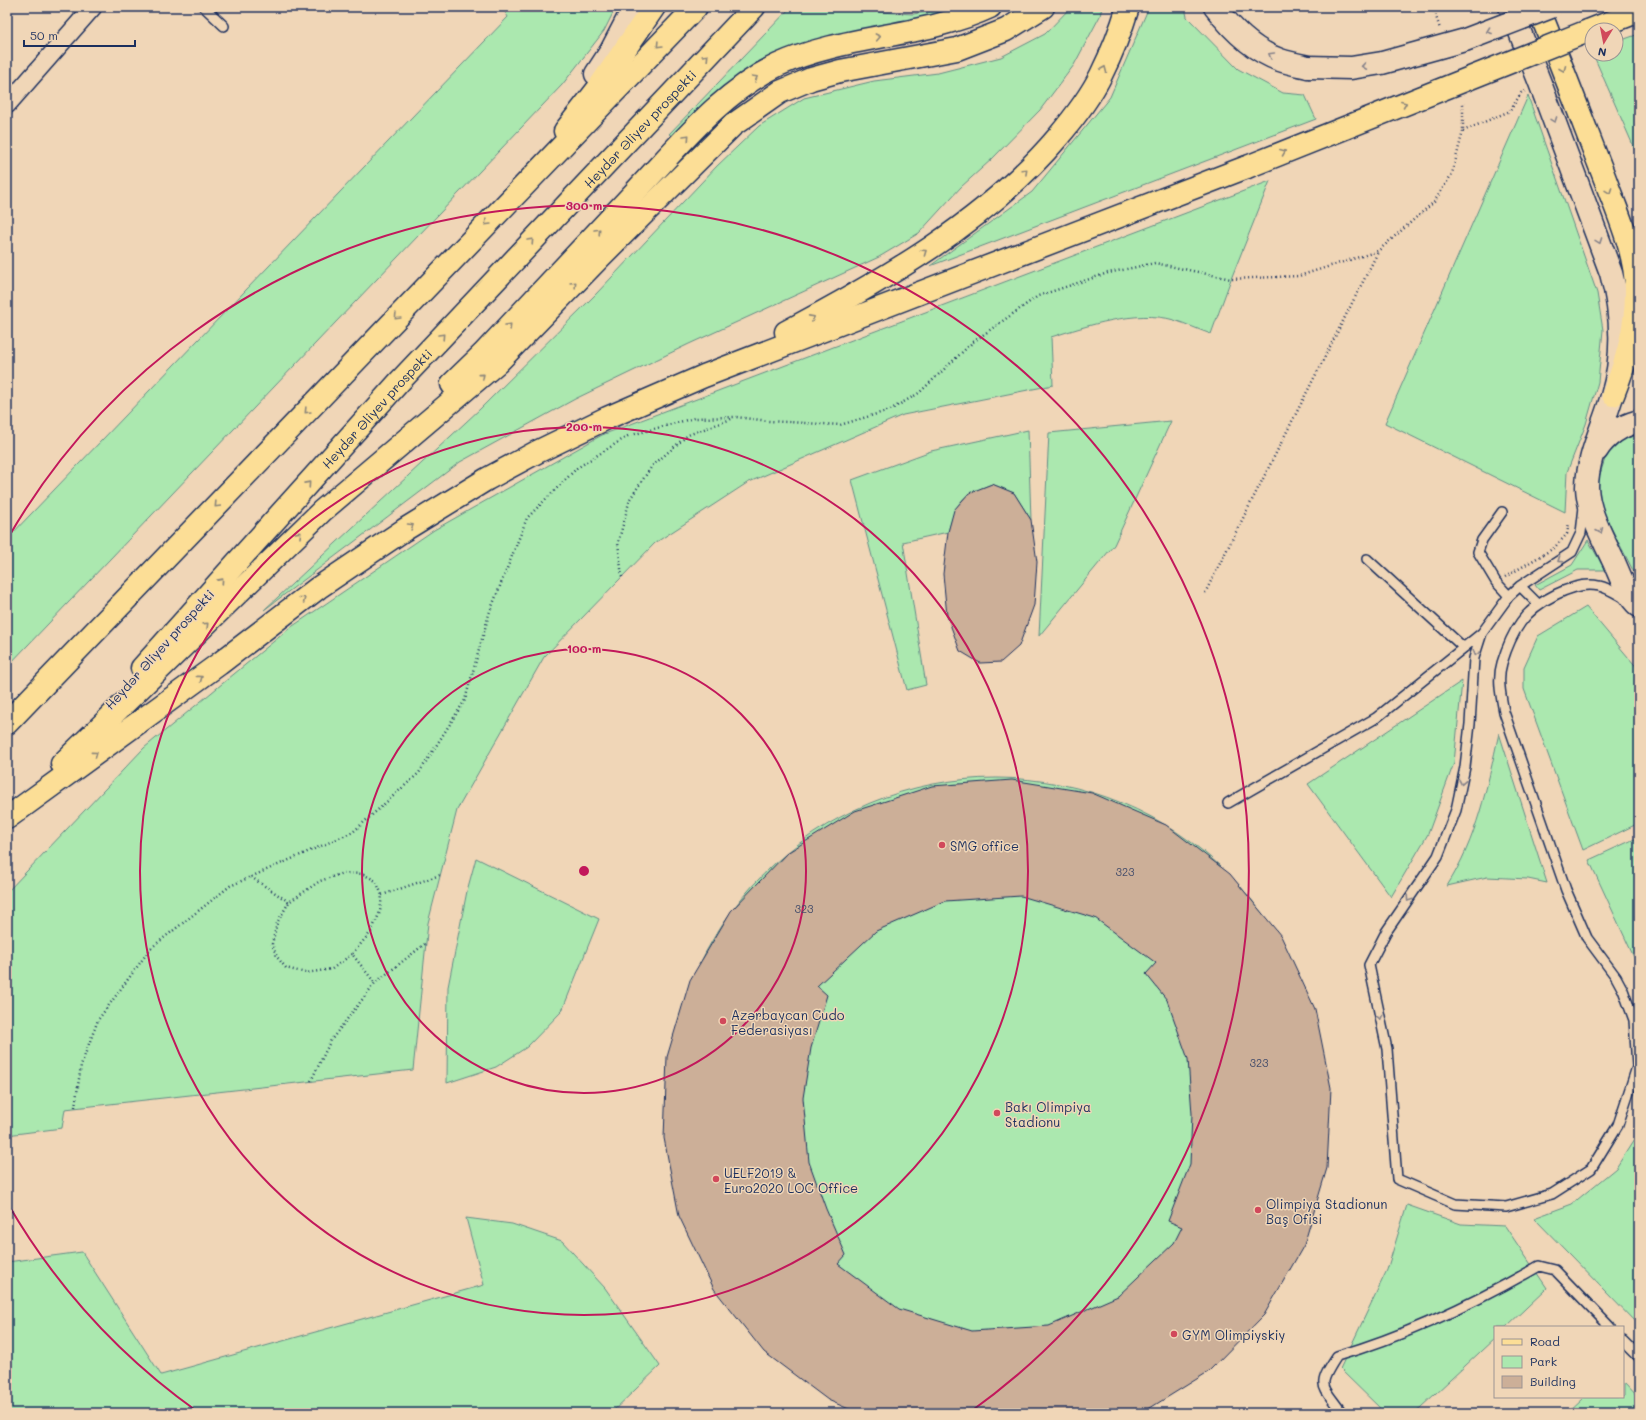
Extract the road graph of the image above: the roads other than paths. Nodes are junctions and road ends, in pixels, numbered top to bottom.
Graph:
1 (93, 7) edge
2 (204, 7) edge
3 (634, 7) edge
4 (654, 7) edge
5 (696, 7) edge
6 (754, 7) edge
7 (990, 7) edge
8 (1043, 7) edge
9 (1128, 7) edge
10 (1215, 7) edge
11 (1510, 7) edge
12 (1538, 7) edge
13 (1552, 7) edge
14 (1639, 11) edge
15 (224, 26) dead end
16 (7, 105) edge
17 (524, 185) junction
18 (704, 376) junction
19 (1613, 395) junction
20 (1639, 421) edge
21 (1589, 477) junction
22 (322, 511) junction
23 (1502, 512) dead end
24 (1368, 559) dead end
25 (1520, 586) junction
26 (1509, 596) junction
27 (1538, 604) junction
28 (1639, 606) edge
29 (1482, 633) junction
30 (1463, 647) junction
31 (7, 723) edge
32 (1228, 803) dead end
33 (7, 818) edge
34 (1609, 1326) edge
35 (1624, 1342) edge
36 (1639, 1358) edge
37 (1342, 1413) edge

1 - 16 street
2 - 15 lane
3 - 17 main road
4 - 17 main road
5 -> 17 main road
33 -> 6 main road, Heydər Əliyev prospekti
22 -> 7 main road
22 -> 8 main road
18 -> 9 main road
13 -> 10 main road, bridge
11 -> 19 main road
12 -> 19 main road
18 -> 14 main road, bridge
17 -> 31 main road
33 -> 18 main road
19 - 21 main road
20 - 21 main road
21 -> 25 lane
21 -> 28 main road
33 -> 22 main road
23 - 26 lane
24 - 30 lane
25 - 26 lane
25 - 27 lane
26 - 29 lane
27 - 28 lane
29 -> 27 lane
29 - 30 lane
30 - 32 lane
34 - 37 lane
35 - 36 lane

